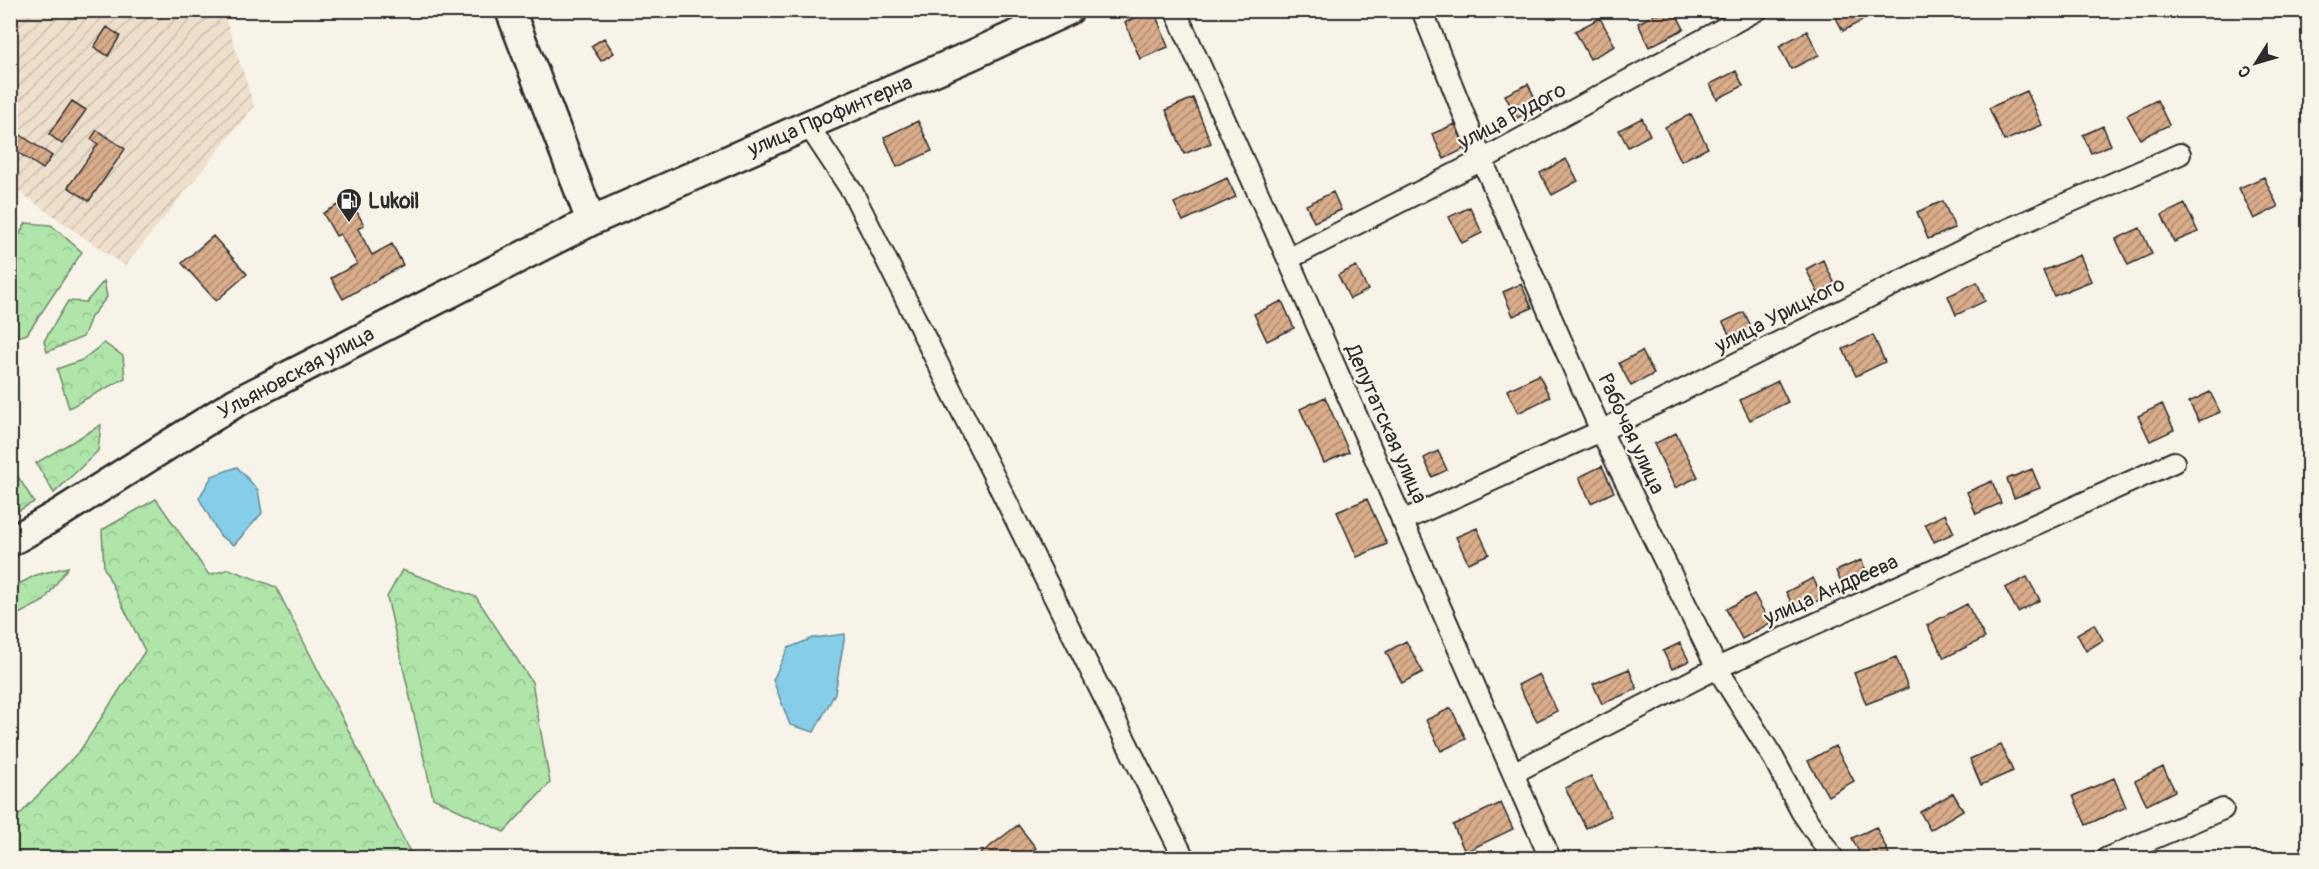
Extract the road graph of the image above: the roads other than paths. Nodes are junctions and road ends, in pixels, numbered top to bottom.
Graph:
1 (510, 10) edge
2 (1069, 10) edge
3 (1175, 10) edge
4 (1422, 10) edge
5 (1757, 10) edge
6 (808, 125) junction
7 (2180, 154) dead end
8 (1482, 160) junction
9 (591, 221) junction
10 (1288, 259) junction
11 (1601, 431) junction
12 (2174, 462) dead end
13 (1402, 521) junction
14 (10, 542) edge
15 (1718, 668) junction
16 (1513, 773) junction
17 (2223, 809) dead end
18 (1184, 858) edge
19 (1550, 858) edge
20 (1833, 858) edge
21 (2107, 858) edge

1 - 9 main road
2 - 6 main road, улица Профинтерна
3 - 10 street, Депутатская улица
4 - 8 street, Рабочая улица
5 - 8 street, улица Рудого
6 - 9 main road, улица Профинтерна
6 - 18 street
7 - 11 street, улица Урицкого
8 - 10 street, улица Рудого
8 - 11 street, Рабочая улица
9 - 14 main road, Ульяновская улица
10 - 13 street, Депутатская улица
11 - 13 street, улица Урицкого
11 - 15 street, Рабочая улица
12 - 15 street, улица Андреева
13 - 16 street, Депутатская улица
15 - 16 street, улица Андреева
15 - 20 street, Рабочая улица
16 - 19 street, Депутатская улица
17 - 21 street

